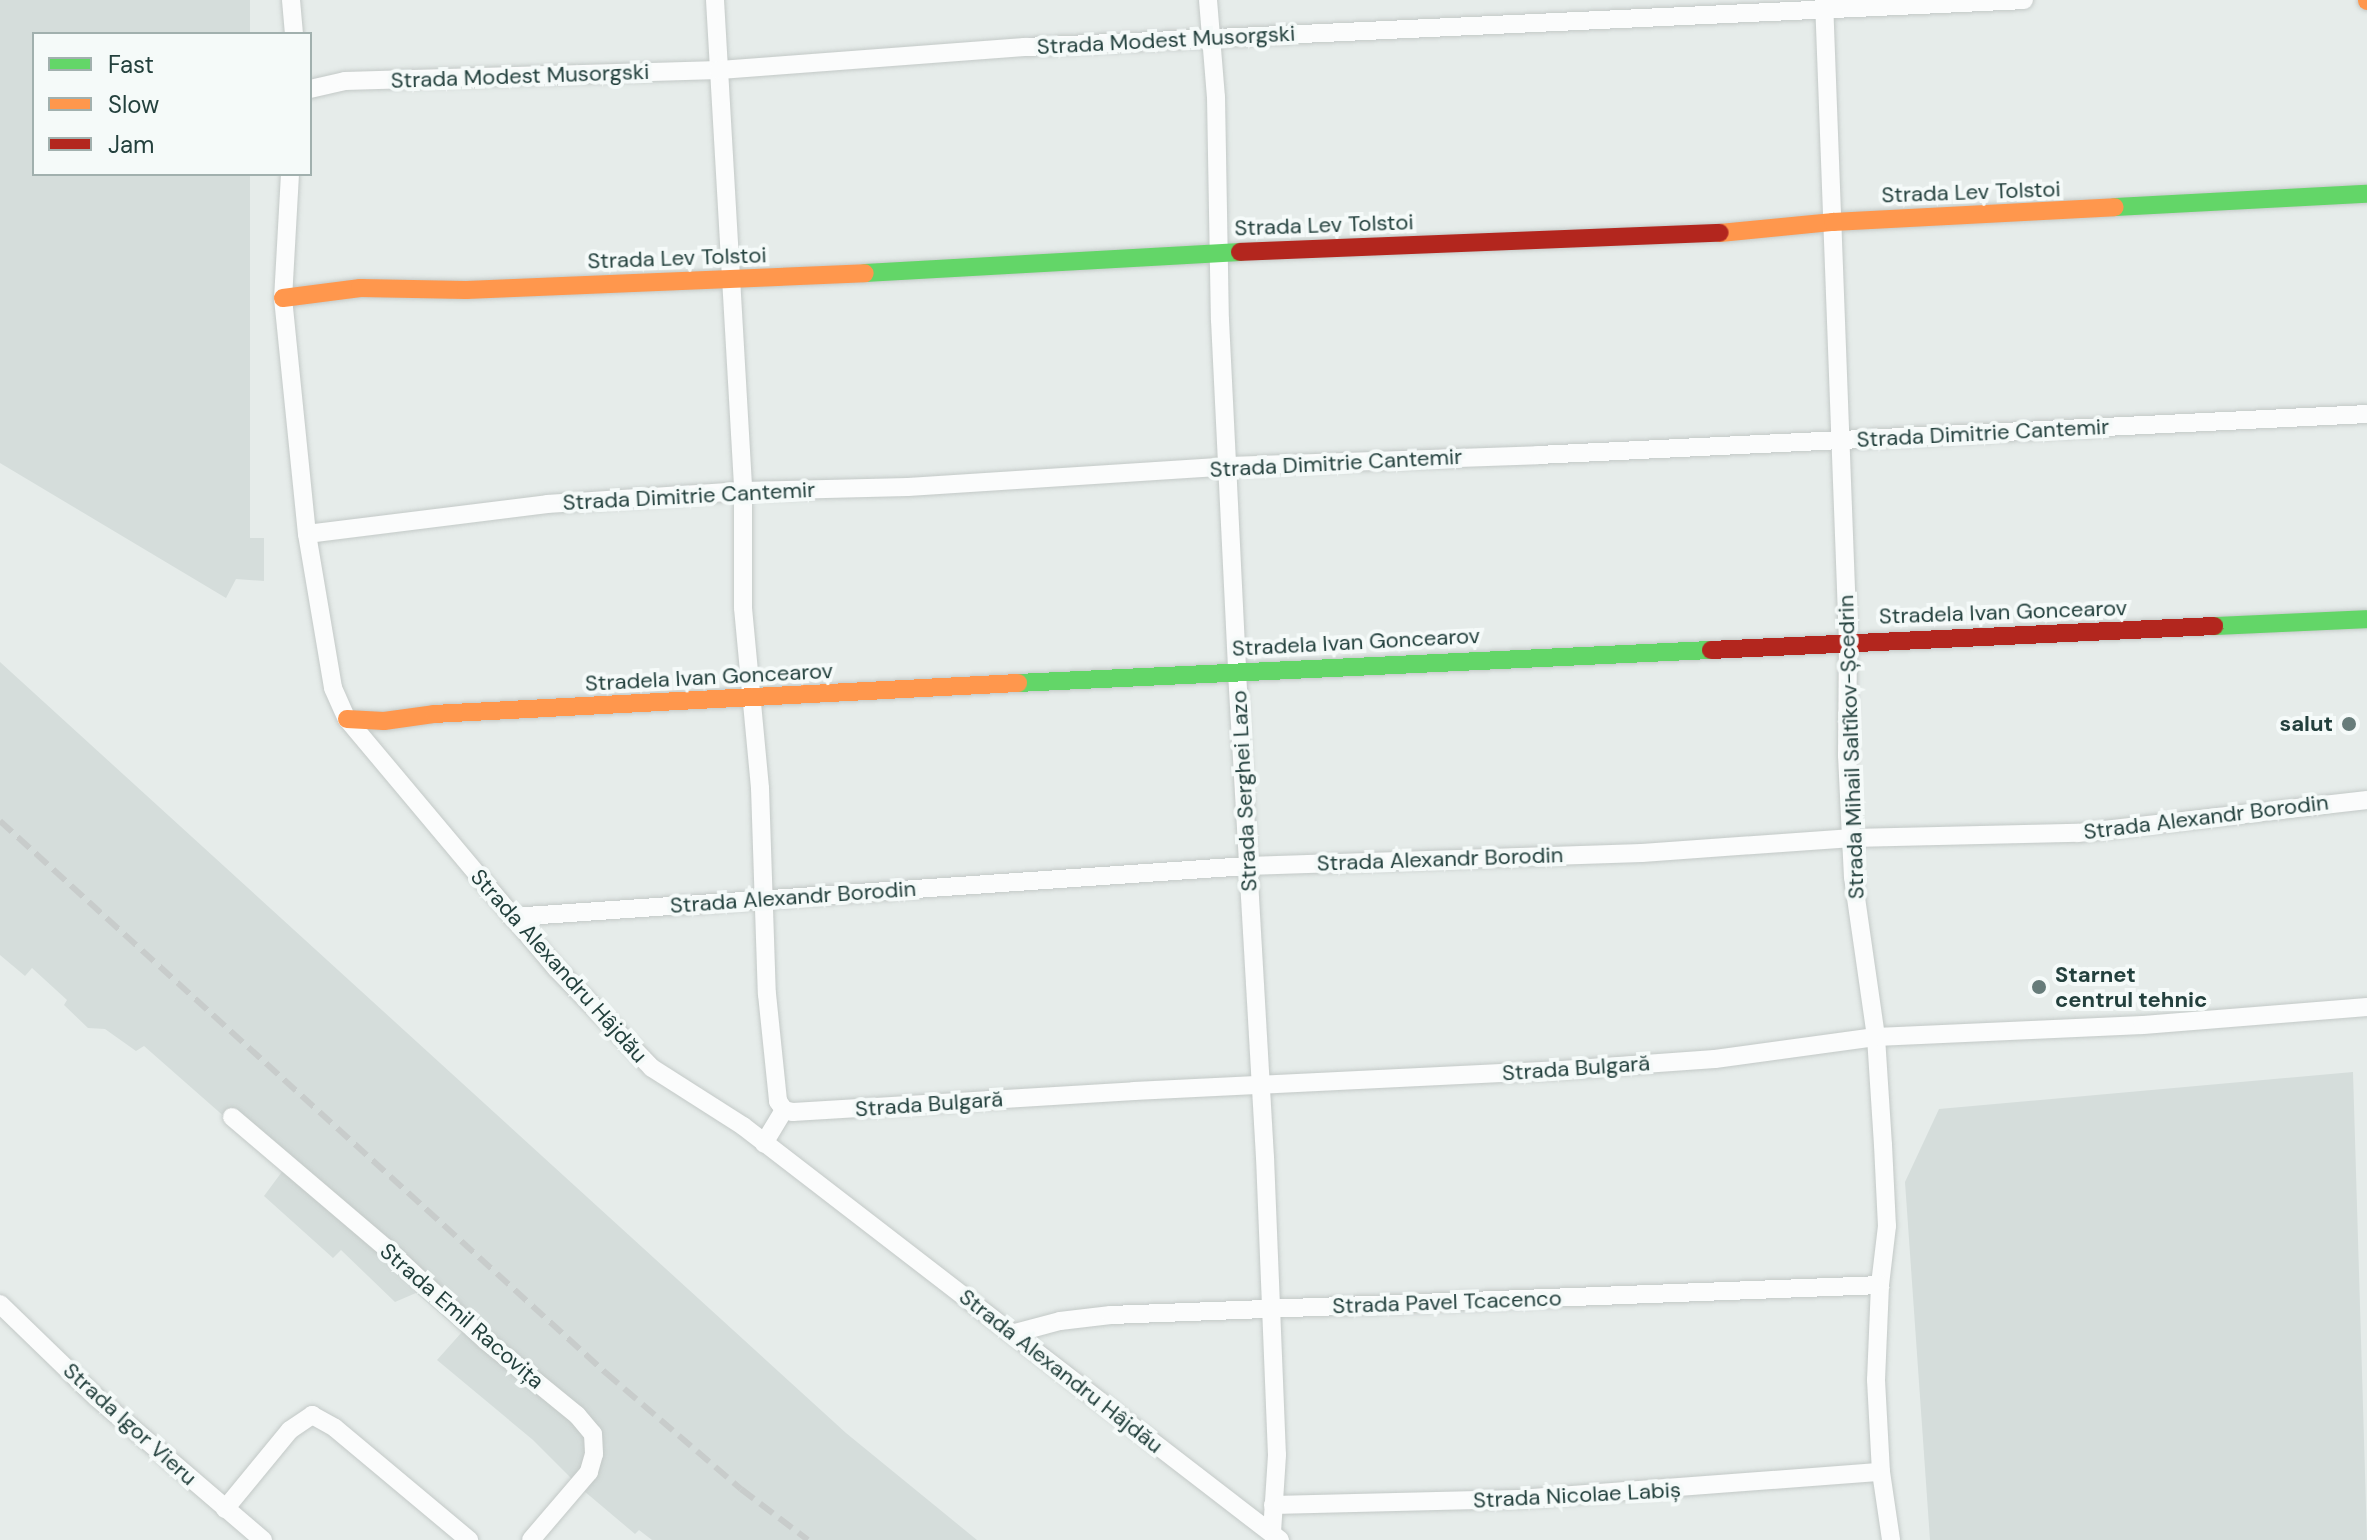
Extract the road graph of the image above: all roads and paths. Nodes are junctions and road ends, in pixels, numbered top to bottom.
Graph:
1 (291, 0) edge
2 (715, 0) edge
3 (1208, 0) edge
4 (2024, 0) edge
5 (1824, 4) edge
6 (294, 32) edge
7 (1209, 38) junction
8 (719, 70) junction
9 (312, 89) edge
10 (290, 176) edge
11 (2367, 194) edge
12 (1833, 222) junction
13 (1221, 253) junction
14 (732, 281) junction
15 (283, 298) junction
16 (2367, 414) edge
17 (1840, 440) junction
18 (1229, 466) junction
19 (743, 491) junction
20 (307, 534) junction
21 (2367, 619) edge
22 (1848, 642) junction
23 (1237, 672) junction
24 (751, 699) junction
25 (347, 719) junction
26 (2367, 800) edge
27 (1852, 838) junction
28 (1247, 866) junction
29 (766, 898) junction
30 (512, 917) junction
31 (2367, 1007) edge
32 (1876, 1037) junction
33 (1261, 1084) junction
34 (784, 1110) junction
35 (232, 1117) dead end
36 (764, 1143) junction
37 (1880, 1285) junction
38 (0, 1304) edge
39 (1269, 1309) junction
40 (1015, 1333) junction
41 (1881, 1472) junction
42 (1273, 1505) junction
43 (225, 1509) junction
44 (1276, 1537) edge
45 (263, 1540) edge
46 (469, 1540) edge
47 (531, 1540) edge
48 (1891, 1540) edge

1 - 6 street
2 - 8 street
3 - 7 street, Strada Serghei Lazo
4 - 5 street, Strada Modest Musorgski
5 - 7 street, Strada Modest Musorgski
5 - 12 street, Strada Mihail Saltîkov-Șcedrin
7 - 8 street, Strada Modest Musorgski
7 - 13 street, Strada Serghei Lazo
8 - 9 street, Strada Modest Musorgski
8 - 14 street
10 - 15 street, Strada Alexandru Hâjdău
11 - 12 street, Strada Lev Tolstoi
12 - 13 street, Strada Lev Tolstoi
12 - 17 street, Strada Mihail Saltîkov-Șcedrin
13 - 14 street, Strada Lev Tolstoi
13 - 18 street, Strada Serghei Lazo
14 - 15 street, Strada Lev Tolstoi
14 - 19 street
15 - 20 street, Strada Alexandru Hâjdău
16 - 17 street, Strada Dimitrie Cantemir
17 - 18 street, Strada Dimitrie Cantemir
17 - 22 street, Strada Mihail Saltîkov-Șcedrin
18 - 19 street, Strada Dimitrie Cantemir
18 - 23 street, Strada Serghei Lazo
19 - 20 street, Strada Dimitrie Cantemir
19 - 24 street
20 - 25 street, Strada Alexandru Hâjdău
21 - 22 street, Stradela Ivan Goncearov
22 - 23 street, Stradela Ivan Goncearov
22 - 27 street, Strada Mihail Saltîkov-Șcedrin
23 - 24 street, Stradela Ivan Goncearov
23 - 28 street, Strada Serghei Lazo
24 - 25 street, Stradela Ivan Goncearov
24 - 29 street
25 - 30 street, Strada Alexandru Hâjdău
26 - 27 street, Strada Alexandr Borodin
27 - 28 street, Strada Alexandr Borodin
27 - 32 street, Strada Mihail Saltîkov-Șcedrin
28 - 29 street, Strada Alexandr Borodin
28 - 33 street, Strada Serghei Lazo
29 - 30 street, Strada Alexandr Borodin
29 - 34 street
30 - 36 street, Strada Alexandru Hâjdău
31 - 32 street, Strada Bulgară
32 - 33 street, Strada Bulgară
32 - 37 street, Strada Mihail Saltîkov-Șcedrin
33 - 34 street, Strada Bulgară
33 - 39 street, Strada Serghei Lazo
34 - 36 street
35 - 47 street, Strada Emil Racovița
36 - 40 street, Strada Alexandru Hâjdău
37 - 39 street, Strada Pavel Tcacenco
37 - 41 street, Strada Mihail Saltîkov-Șcedrin
38 - 43 street, Strada Igor Vieru
39 - 40 street, Strada Pavel Tcacenco
39 - 42 street, Strada Serghei Lazo
40 - 44 street, Strada Alexandru Hâjdău
41 - 42 street, Strada Nicolae Labiș
41 - 48 street, Strada Mihail Saltîkov-Șcedrin
42 - 44 street, Strada Serghei Lazo
43 - 45 street, Strada Igor Vieru
43 - 46 street

